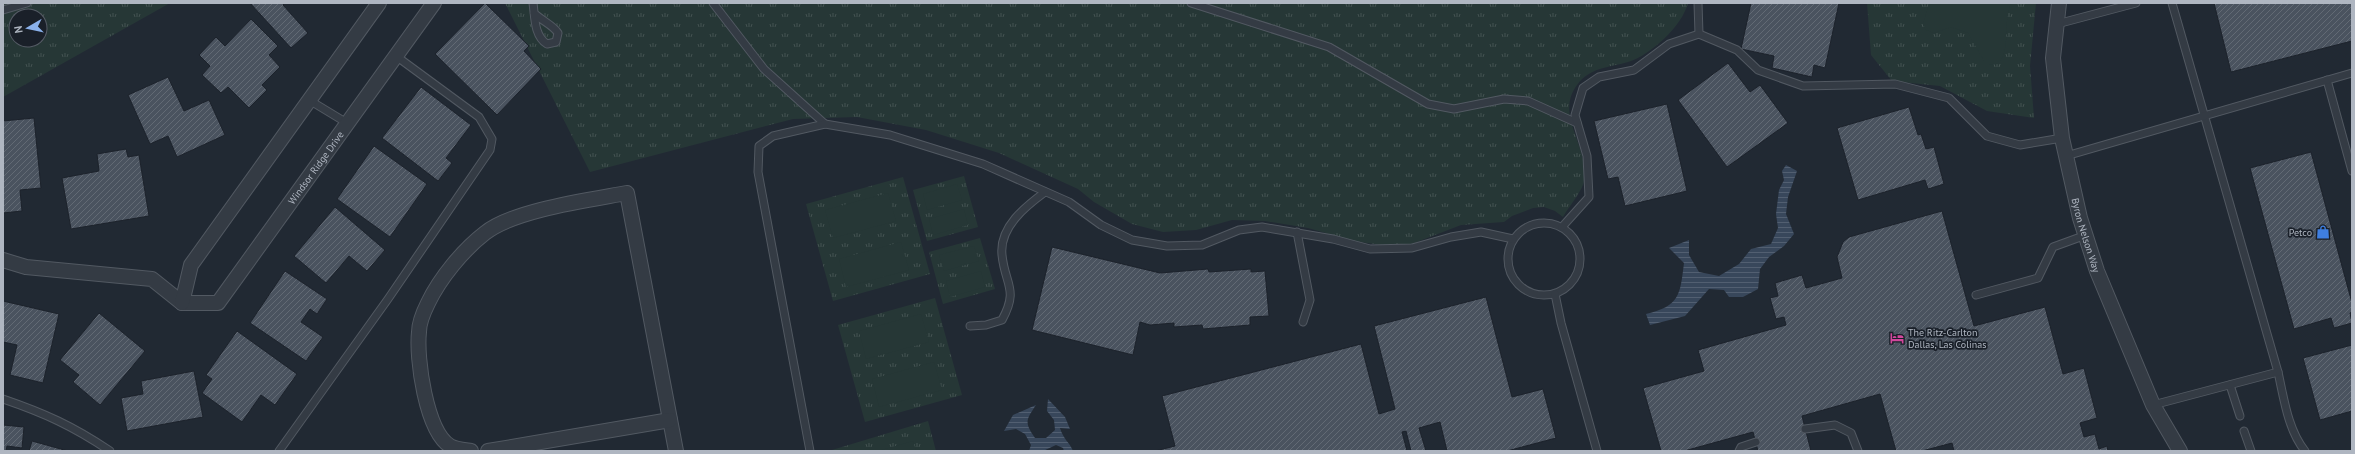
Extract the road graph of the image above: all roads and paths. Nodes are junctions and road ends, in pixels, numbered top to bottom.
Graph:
1 (27, 3) edge
2 (379, 3) edge
3 (434, 3) edge
4 (533, 3) edge
5 (713, 3) edge
6 (1190, 3) edge
7 (1698, 3) edge
8 (2059, 3) edge
9 (2136, 3) edge
10 (2172, 3) edge
11 (3, 10) edge
12 (534, 13) dead end
13 (2057, 24) junction
14 (1699, 34) junction
15 (396, 56) junction
16 (2352, 73) edge
17 (2327, 80) junction
18 (309, 100) junction
19 (2203, 116) junction
20 (347, 123) junction
21 (1577, 123) junction
22 (825, 124) junction
23 (2062, 138) junction
24 (2066, 156) junction
25 (2352, 170) edge
26 (1045, 192) junction
27 (1562, 227) junction
28 (1298, 232) junction
29 (2086, 235) junction
30 (1513, 239) junction
31 (3, 260) edge
32 (1555, 294) junction
33 (1976, 295) dead end
34 (182, 304) junction
35 (1303, 322) dead end
36 (970, 326) dead end
37 (2278, 372) junction
38 (2230, 385) junction
39 (3, 400) edge
40 (2153, 405) junction
41 (2240, 416) dead end
42 (670, 420) junction
43 (1805, 429) dead end
44 (2244, 431) dead end
45 (1756, 442) dead end
46 (110, 451) edge
47 (279, 451) edge
48 (471, 451) edge
49 (488, 451) edge
50 (676, 451) edge
51 (810, 451) edge
52 (1597, 451) edge
53 (1739, 451) edge
54 (1858, 451) edge
55 (2180, 451) edge
56 (2251, 451) edge
57 (2306, 451) edge

1 - 11 lane
2 - 18 street
3 - 15 street, Windsor Ridge Drive
4 - 12 lane
5 - 22 lane
6 - 21 lane
7 - 14 lane
8 - 13 street, Byron Nelson Way
9 - 13 lane
10 - 19 lane
13 - 23 street, Byron Nelson Way
14 - 21 lane
14 - 23 lane
15 - 20 street, Windsor Ridge Drive
15 - 47 lane
16 - 17 lane
17 - 19 lane
17 - 25 lane
18 - 20 lane
18 - 34 street
19 - 24 lane
19 - 37 lane
20 - 34 street, Windsor Ridge Drive
21 - 27 lane
22 - 26 lane
22 - 51 lane
23 - 24 street, Byron Nelson Way
24 - 29 street, Byron Nelson Way
26 - 28 lane
26 - 36 lane
27 - 30 lane
27 - 32 lane
28 - 30 lane
28 - 35 lane
29 - 33 lane
29 - 40 street, Byron Nelson Way
30 - 32 lane
31 - 34 street
32 - 52 lane
37 - 38 lane
37 - 57 lane
38 - 40 lane
38 - 41 lane
39 - 46 lane
40 - 55 street, Byron Nelson Way
42 - 48 street
42 - 49 street
42 - 50 street
43 - 54 lane
44 - 56 lane
45 - 53 lane

